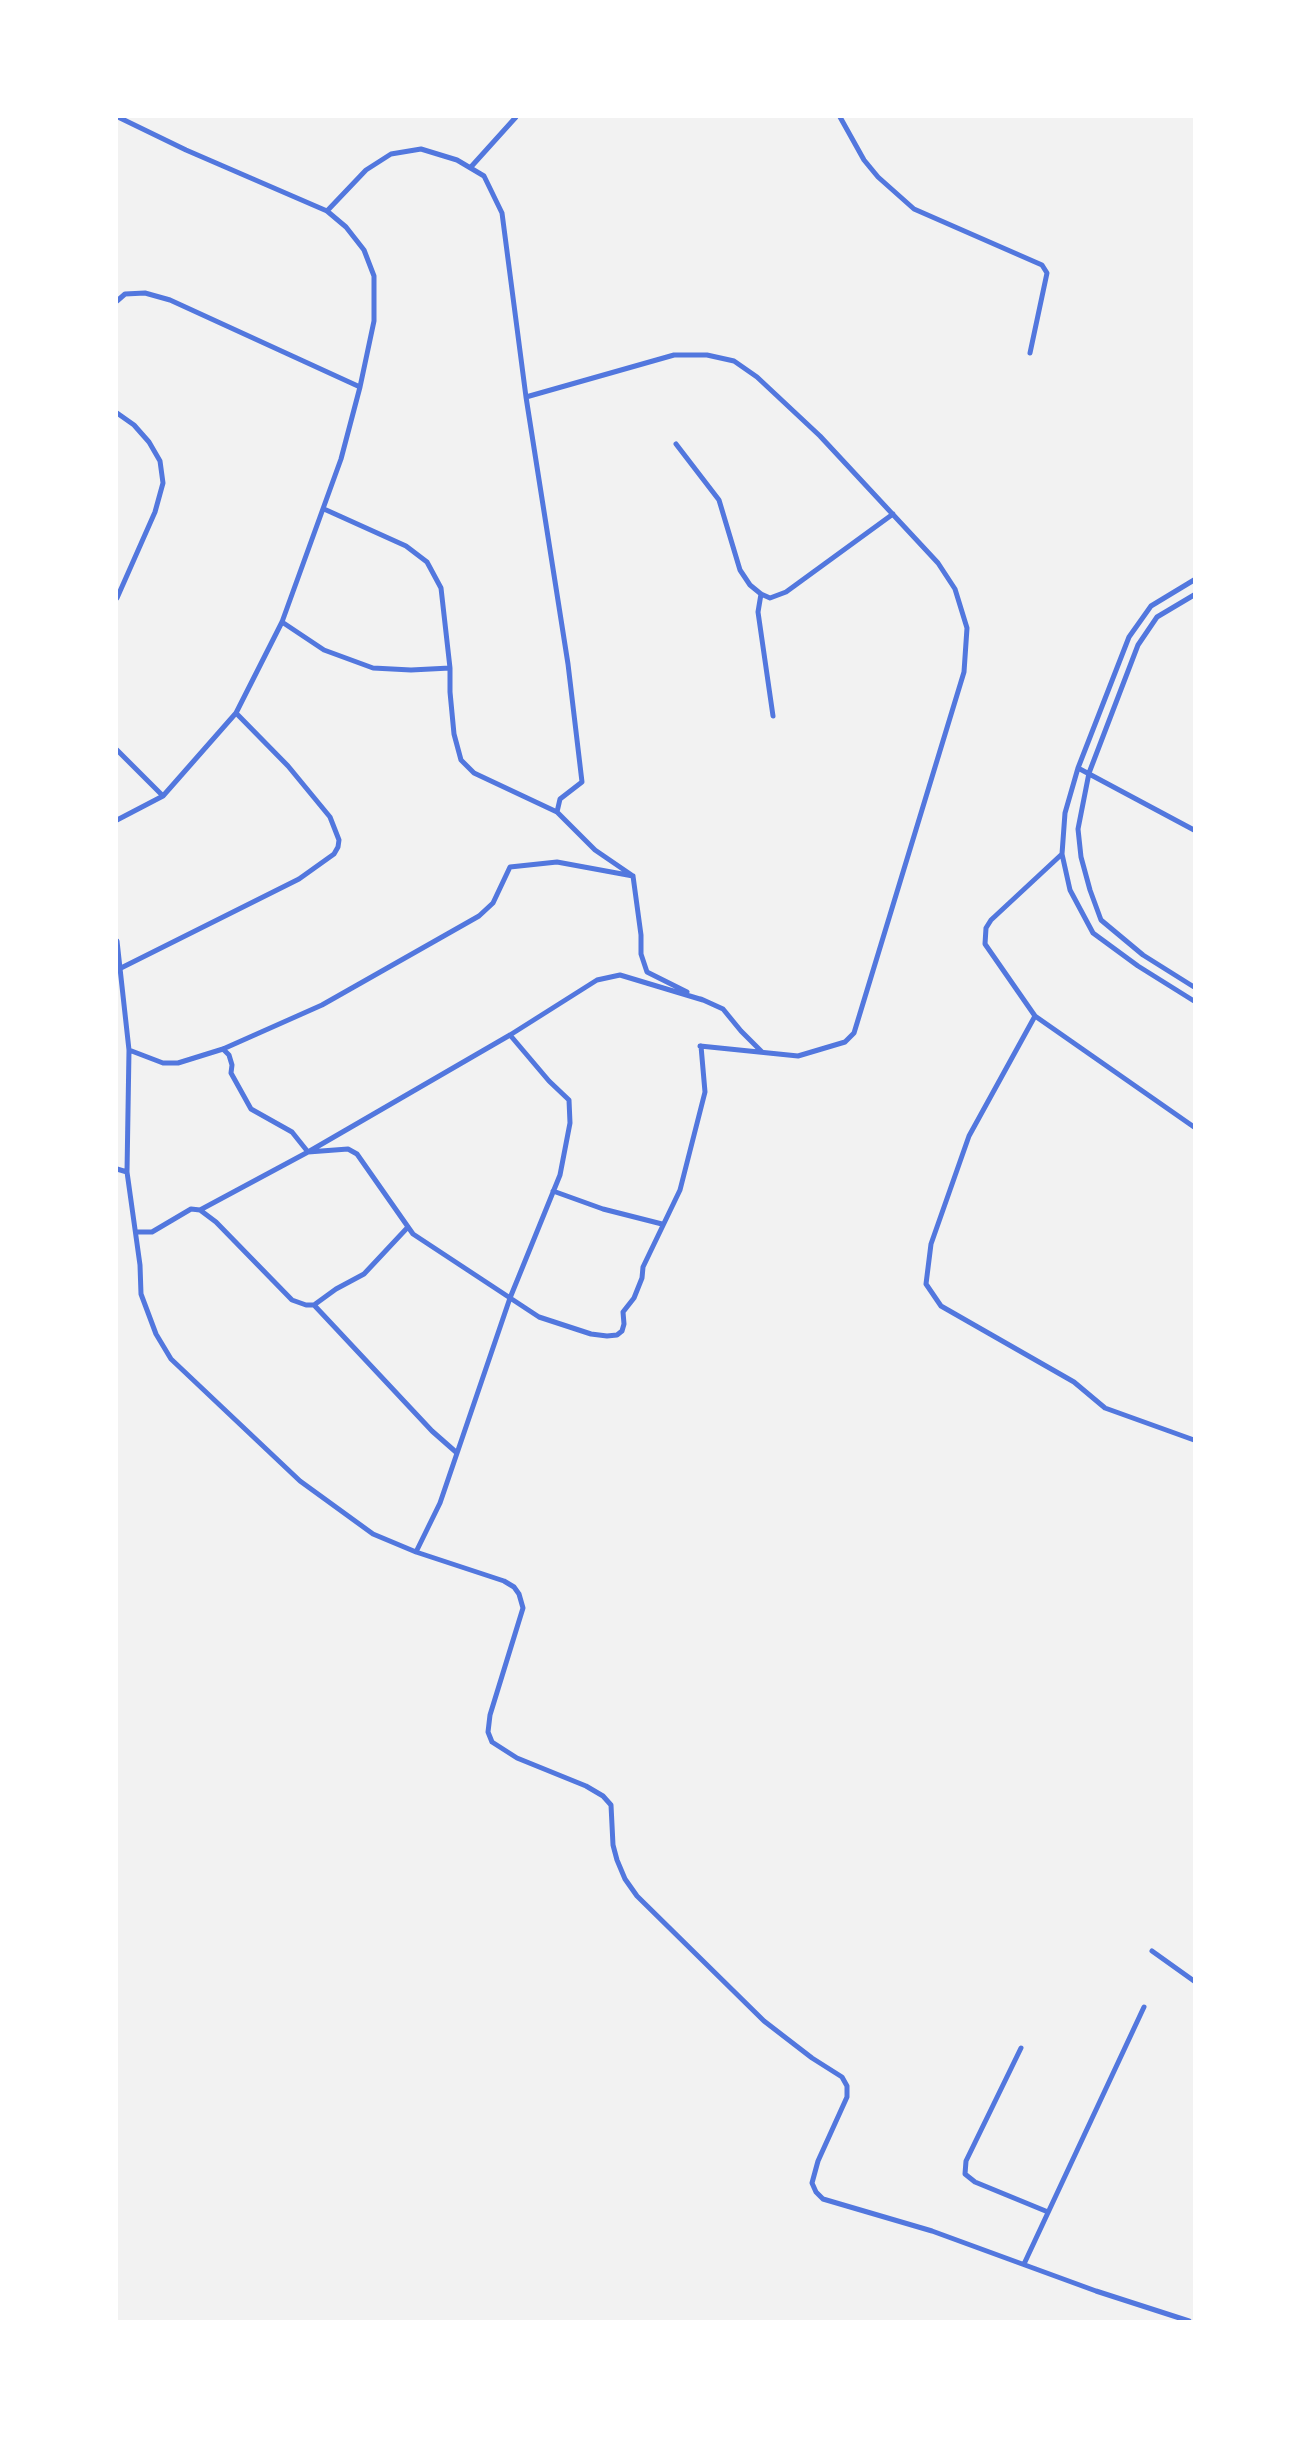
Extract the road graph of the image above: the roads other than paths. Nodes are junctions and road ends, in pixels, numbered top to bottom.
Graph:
1 (118, 117) edge
2 (516, 117) edge
3 (840, 117) edge
4 (470, 168) junction
5 (327, 211) junction
6 (117, 301) edge
7 (1030, 353) dead end
8 (360, 387) junction
9 (526, 398) junction
10 (117, 414) edge
11 (676, 444) dead end
12 (324, 509) junction
13 (893, 514) junction
14 (1194, 580) edge
15 (761, 594) junction
16 (1194, 595) edge
17 (117, 598) edge
18 (282, 622) junction
19 (450, 668) junction
20 (236, 713) junction
21 (774, 716) dead end
22 (117, 750) edge
23 (1078, 768) junction
24 (1089, 773) junction
25 (163, 796) junction
26 (557, 812) junction
27 (117, 820) edge
28 (1194, 830) edge
29 (1062, 854) junction
30 (633, 876) junction
31 (117, 941) edge
32 (120, 969) junction
33 (1194, 987) edge
34 (704, 1000) junction
35 (1194, 1001) edge
36 (1035, 1016) junction
37 (510, 1035) junction
38 (700, 1046) junction
39 (129, 1050) junction
40 (223, 1050) junction
41 (1194, 1127) edge
42 (308, 1152) junction
43 (117, 1169) edge
44 (127, 1172) junction
45 (553, 1191) junction
46 (200, 1210) junction
47 (662, 1224) junction
48 (408, 1227) junction
49 (136, 1232) junction
50 (510, 1298) junction
51 (314, 1305) junction
52 (1194, 1440) edge
53 (457, 1454) junction
54 (416, 1552) junction
55 (1152, 1951) dead end
56 (1194, 1981) edge
57 (1144, 2007) dead end
58 (1021, 2048) dead end
59 (1048, 2212) junction
60 (1024, 2265) junction
61 (1189, 2321) edge

1 - 5 street
2 - 4 street
3 - 7 street
4 - 5 street
4 - 9 street
5 - 8 street
6 - 8 street
8 - 12 street
9 - 13 street
9 - 26 street
10 - 17 street
11 - 15 street
12 - 18 street
12 - 19 street
13 - 15 street
13 - 38 street
14 - 23 street
15 - 21 street
16 - 24 street
18 - 19 street
18 - 20 street
19 - 26 street
20 - 25 street
20 - 32 street
22 - 25 street
23 - 24 street
23 - 29 street
24 - 28 street
24 - 33 street
25 - 27 street
26 - 30 street
29 - 35 street
29 - 36 street
30 - 34 street
30 - 40 street
31 - 32 street
32 - 39 street
34 - 37 street
34 - 38 street
36 - 41 street
36 - 52 street
37 - 42 street
37 - 45 street
38 - 47 street
39 - 40 street
39 - 44 street
40 - 42 street
42 - 46 street
42 - 48 street
43 - 44 street
44 - 49 street
45 - 47 street
45 - 50 street
46 - 49 street
46 - 51 street
47 - 50 street
48 - 50 street
48 - 51 street
49 - 54 street
50 - 53 street
51 - 53 street
53 - 54 street
54 - 60 street
55 - 56 street
57 - 59 street
58 - 59 street
59 - 60 street
60 - 61 street

